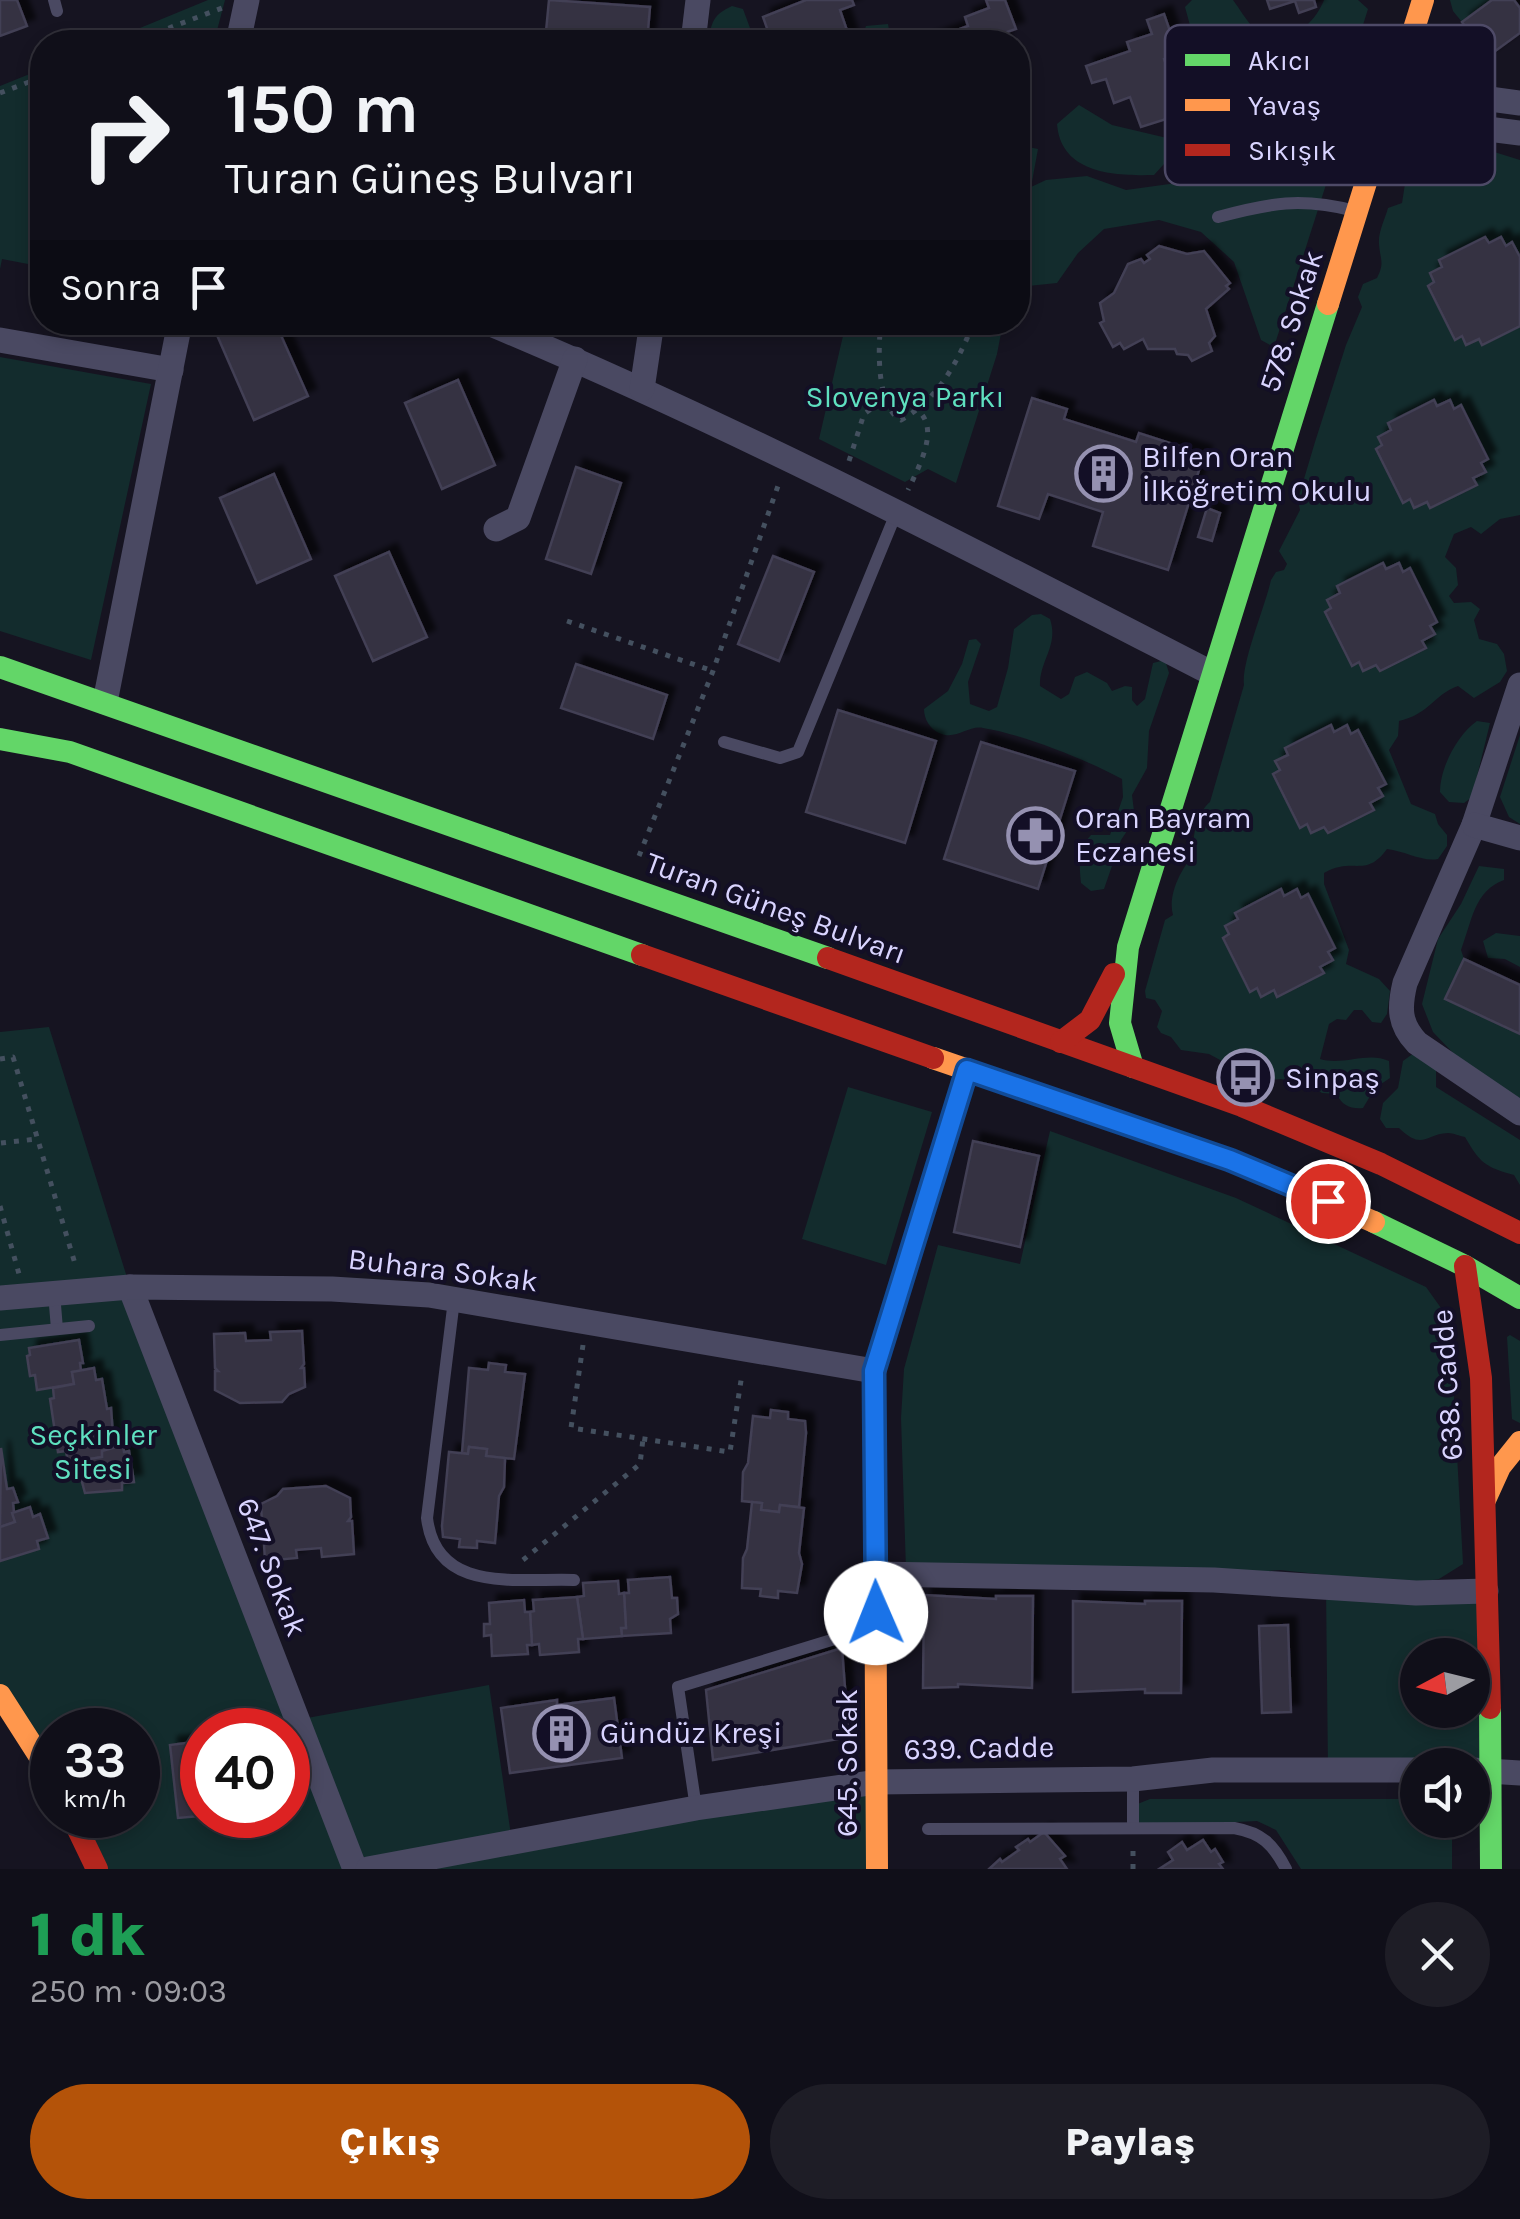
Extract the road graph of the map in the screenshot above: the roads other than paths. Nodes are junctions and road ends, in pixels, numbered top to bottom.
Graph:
1 (698, 0) edge
2 (1423, 0) edge
3 (236, 4) edge
4 (1415, 25) edge
5 (237, 30) edge
6 (694, 30) edge
7 (1495, 100) edge
8 (1520, 103) edge
9 (1495, 130) edge
10 (1520, 133) edge
11 (1365, 185) edge
12 (1357, 212) junction
13 (1218, 217) dead end
14 (178, 335) edge
15 (517, 335) edge
16 (650, 335) edge
17 (0, 340) edge
18 (574, 359) junction
19 (171, 370) junction
20 (642, 389) junction
21 (897, 511) junction
22 (496, 529) dead end
23 (0, 667) edge
24 (1212, 673) junction
25 (1520, 684) edge
26 (105, 702) junction
27 (0, 724) edge
28 (0, 739) edge
29 (724, 742) dead end
30 (70, 752) junction
31 (1474, 825) junction
32 (1520, 838) edge
33 (1128, 946) junction
34 (1061, 1042) junction
35 (1133, 1067) junction
36 (967, 1070) junction
37 (1520, 1113) edge
38 (1520, 1233) edge
39 (1465, 1266) junction
40 (130, 1287) junction
41 (54, 1293) junction
42 (13, 1297) edge
43 (1520, 1298) edge
44 (454, 1300) junction
45 (89, 1326) dead end
46 (57, 1329) junction
47 (0, 1335) edge
48 (874, 1371) junction
49 (1520, 1442) edge
50 (1484, 1500) junction
51 (875, 1574) junction
52 (574, 1580) dead end
53 (1486, 1591) junction
54 (876, 1627) junction
55 (0, 1695) edge
56 (30, 1742) edge
57 (1482, 1748) edge
58 (1400, 1770) edge
59 (1490, 1771) edge
60 (1520, 1774) edge
61 (1133, 1779) junction
62 (876, 1782) junction
63 (696, 1808) junction
64 (928, 1828) dead end
65 (1133, 1828) junction
66 (82, 1838) edge
67 (1487, 1838) edge
68 (97, 1869) edge
69 (356, 1869) edge
70 (368, 1869) edge
71 (878, 1869) edge
72 (1286, 1869) edge
73 (1490, 1869) edge

1 - 6 street
2 - 4 main road, 578. Sokak
3 - 5 street
7 - 8 street
9 - 10 street
11 - 12 main road, 578. Sokak
12 - 13 lane
12 - 24 main road, 578. Sokak
14 - 19 street
15 - 18 street
16 - 20 street
17 - 19 street
18 - 20 street
18 - 22 street
19 - 26 street
20 - 21 street
21 - 24 street
21 - 29 lane
23 - 26 main road, Turan Güneş Bulvarı
24 - 33 main road, 578. Sokak
25 - 31 street
26 - 34 main road, Turan Güneş Bulvarı
27 - 30 main road
28 - 30 main road
30 - 36 main road
31 - 32 street
31 - 37 street
33 - 34 main road
33 - 35 main road
34 - 35 main road, Turan Güneş Bulvarı
35 - 38 main road, Turan Güneş Bulvarı
36 - 39 main road
36 - 48 main road, 645. Sokak
39 - 43 main road
39 - 50 main road, 638. Cadde
40 - 41 street, Buhara Sokak
40 - 44 street, Buhara Sokak
40 - 69 street, 647. Sokak
41 - 42 street, Buhara Sokak
41 - 46 lane
44 - 48 street, Buhara Sokak
44 - 52 lane
45 - 46 lane
46 - 47 lane
48 - 51 main road, 645. Sokak
49 - 50 main road, 638. Cadde
50 - 53 main road, 638. Cadde
51 - 53 street
51 - 54 main road, 645. Sokak
53 - 57 main road, 638. Cadde
54 - 62 main road, 645. Sokak
54 - 63 lane
55 - 56 main road
58 - 61 street, 639. Cadde
59 - 60 street
61 - 62 street, 639. Cadde
61 - 65 lane
62 - 63 street, 639. Cadde
62 - 71 main road, 645. Sokak
63 - 70 street, 639. Cadde
64 - 65 lane
65 - 72 lane
66 - 68 main road
67 - 73 main road, 638. Cadde

